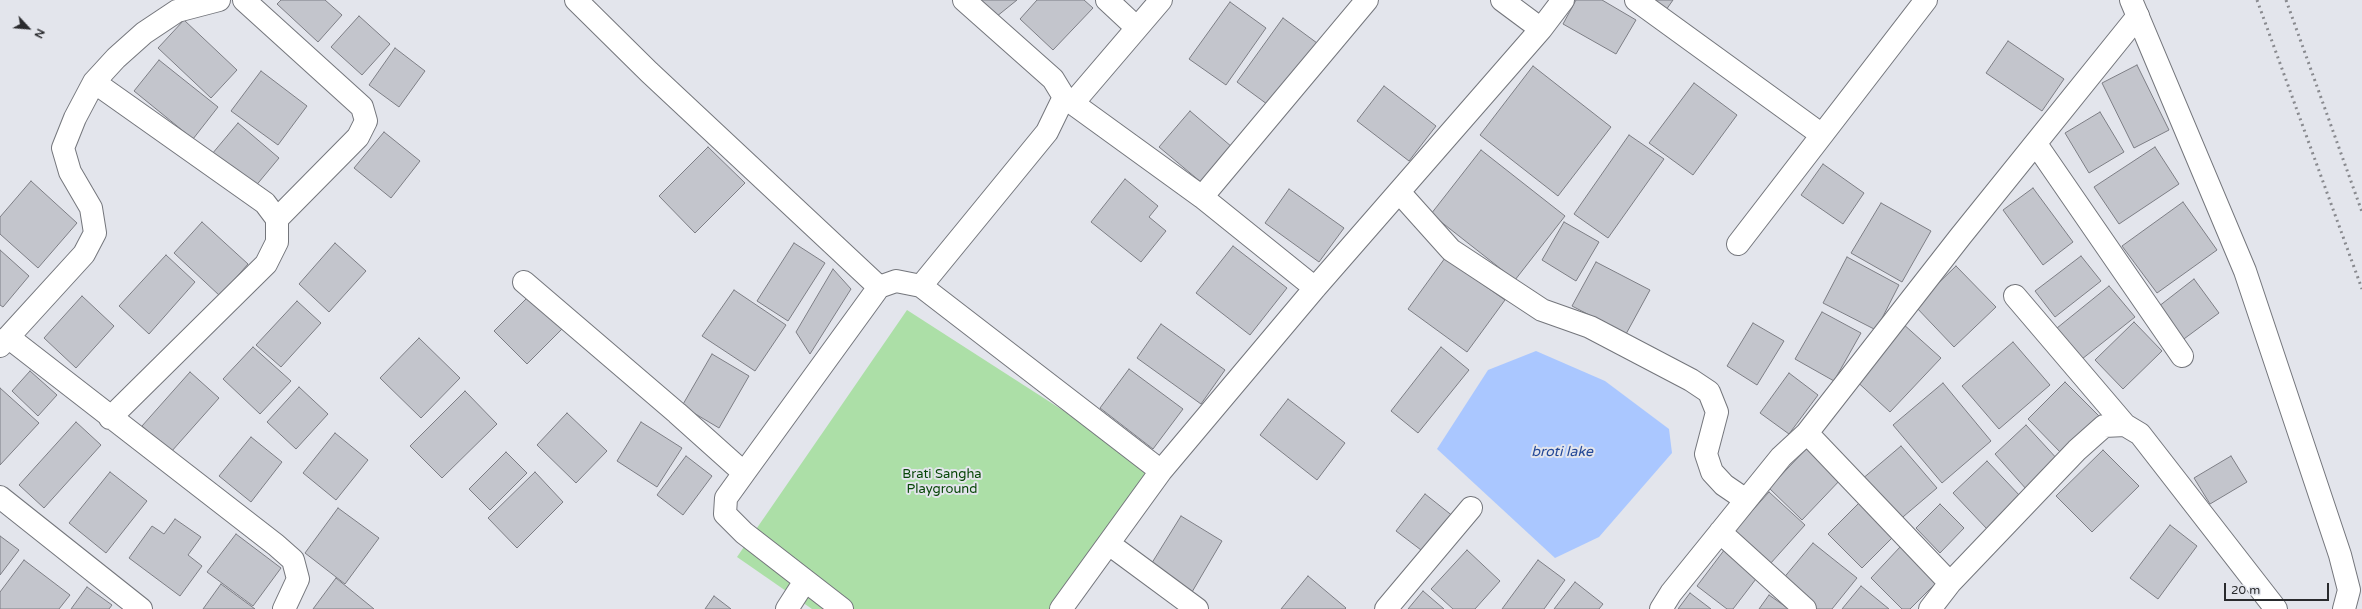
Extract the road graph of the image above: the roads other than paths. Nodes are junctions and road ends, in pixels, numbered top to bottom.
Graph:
1 (218, 0) edge
2 (244, 0) edge
3 (576, 0) edge
4 (964, 0) edge
5 (1107, 0) edge
6 (1161, 0) edge
7 (1367, 0) edge
8 (1502, 0) edge
9 (1563, 0) edge
10 (1636, 0) edge
11 (1926, 0) edge
12 (2134, 8) edge
13 (1137, 28) junction
14 (1541, 29) junction
15 (94, 82) junction
16 (1069, 100) junction
17 (1822, 135) junction
18 (2036, 144) junction
19 (1399, 192) junction
20 (1202, 197) junction
21 (277, 219) junction
22 (1738, 244) dead end
23 (524, 282) dead end
24 (920, 286) junction
25 (879, 287) junction
26 (1315, 288) junction
27 (2015, 296) dead end
28 (4, 341) edge
29 (2182, 356) dead end
30 (110, 418) junction
31 (2125, 425) junction
32 (1807, 434) junction
33 (1160, 471) junction
34 (744, 473) junction
35 (0, 497) edge
36 (1746, 500) junction
37 (1471, 508) dead end
38 (1720, 532) junction
39 (1109, 544) junction
40 (805, 581) junction
41 (1950, 583) junction
42 (141, 609) edge
43 (284, 609) edge
44 (787, 609) edge
45 (842, 609) edge
46 (1061, 609) edge
47 (1197, 609) edge
48 (1386, 609) edge
49 (1661, 609) edge
50 (1805, 609) edge
51 (1930, 609) edge
52 (2276, 609) edge
53 (2344, 609) edge

1 - 15 street
2 - 21 street
3 - 25 street
4 - 16 street
5 - 13 street
6 - 13 street
7 - 20 street
8 - 14 street
9 - 14 street
10 - 17 street
11 - 17 street
12 - 18 street
12 - 53 street
13 - 16 street
14 - 19 street
15 - 21 street
15 - 28 street
16 - 20 street
16 - 24 street
17 - 22 street
18 - 29 street
18 - 32 street
19 - 26 street
19 - 36 street
20 - 26 street
21 - 30 street
23 - 34 street
24 - 25 street
24 - 33 street
25 - 34 street
26 - 33 street
27 - 31 street
28 - 30 street
30 - 43 street
31 - 41 street
31 - 52 street
32 - 36 street
32 - 41 street
33 - 39 street
34 - 40 street
35 - 42 street
36 - 38 street
37 - 48 street
38 - 49 street
38 - 50 street
39 - 46 street
39 - 47 street
40 - 44 street
40 - 45 street
41 - 51 street

